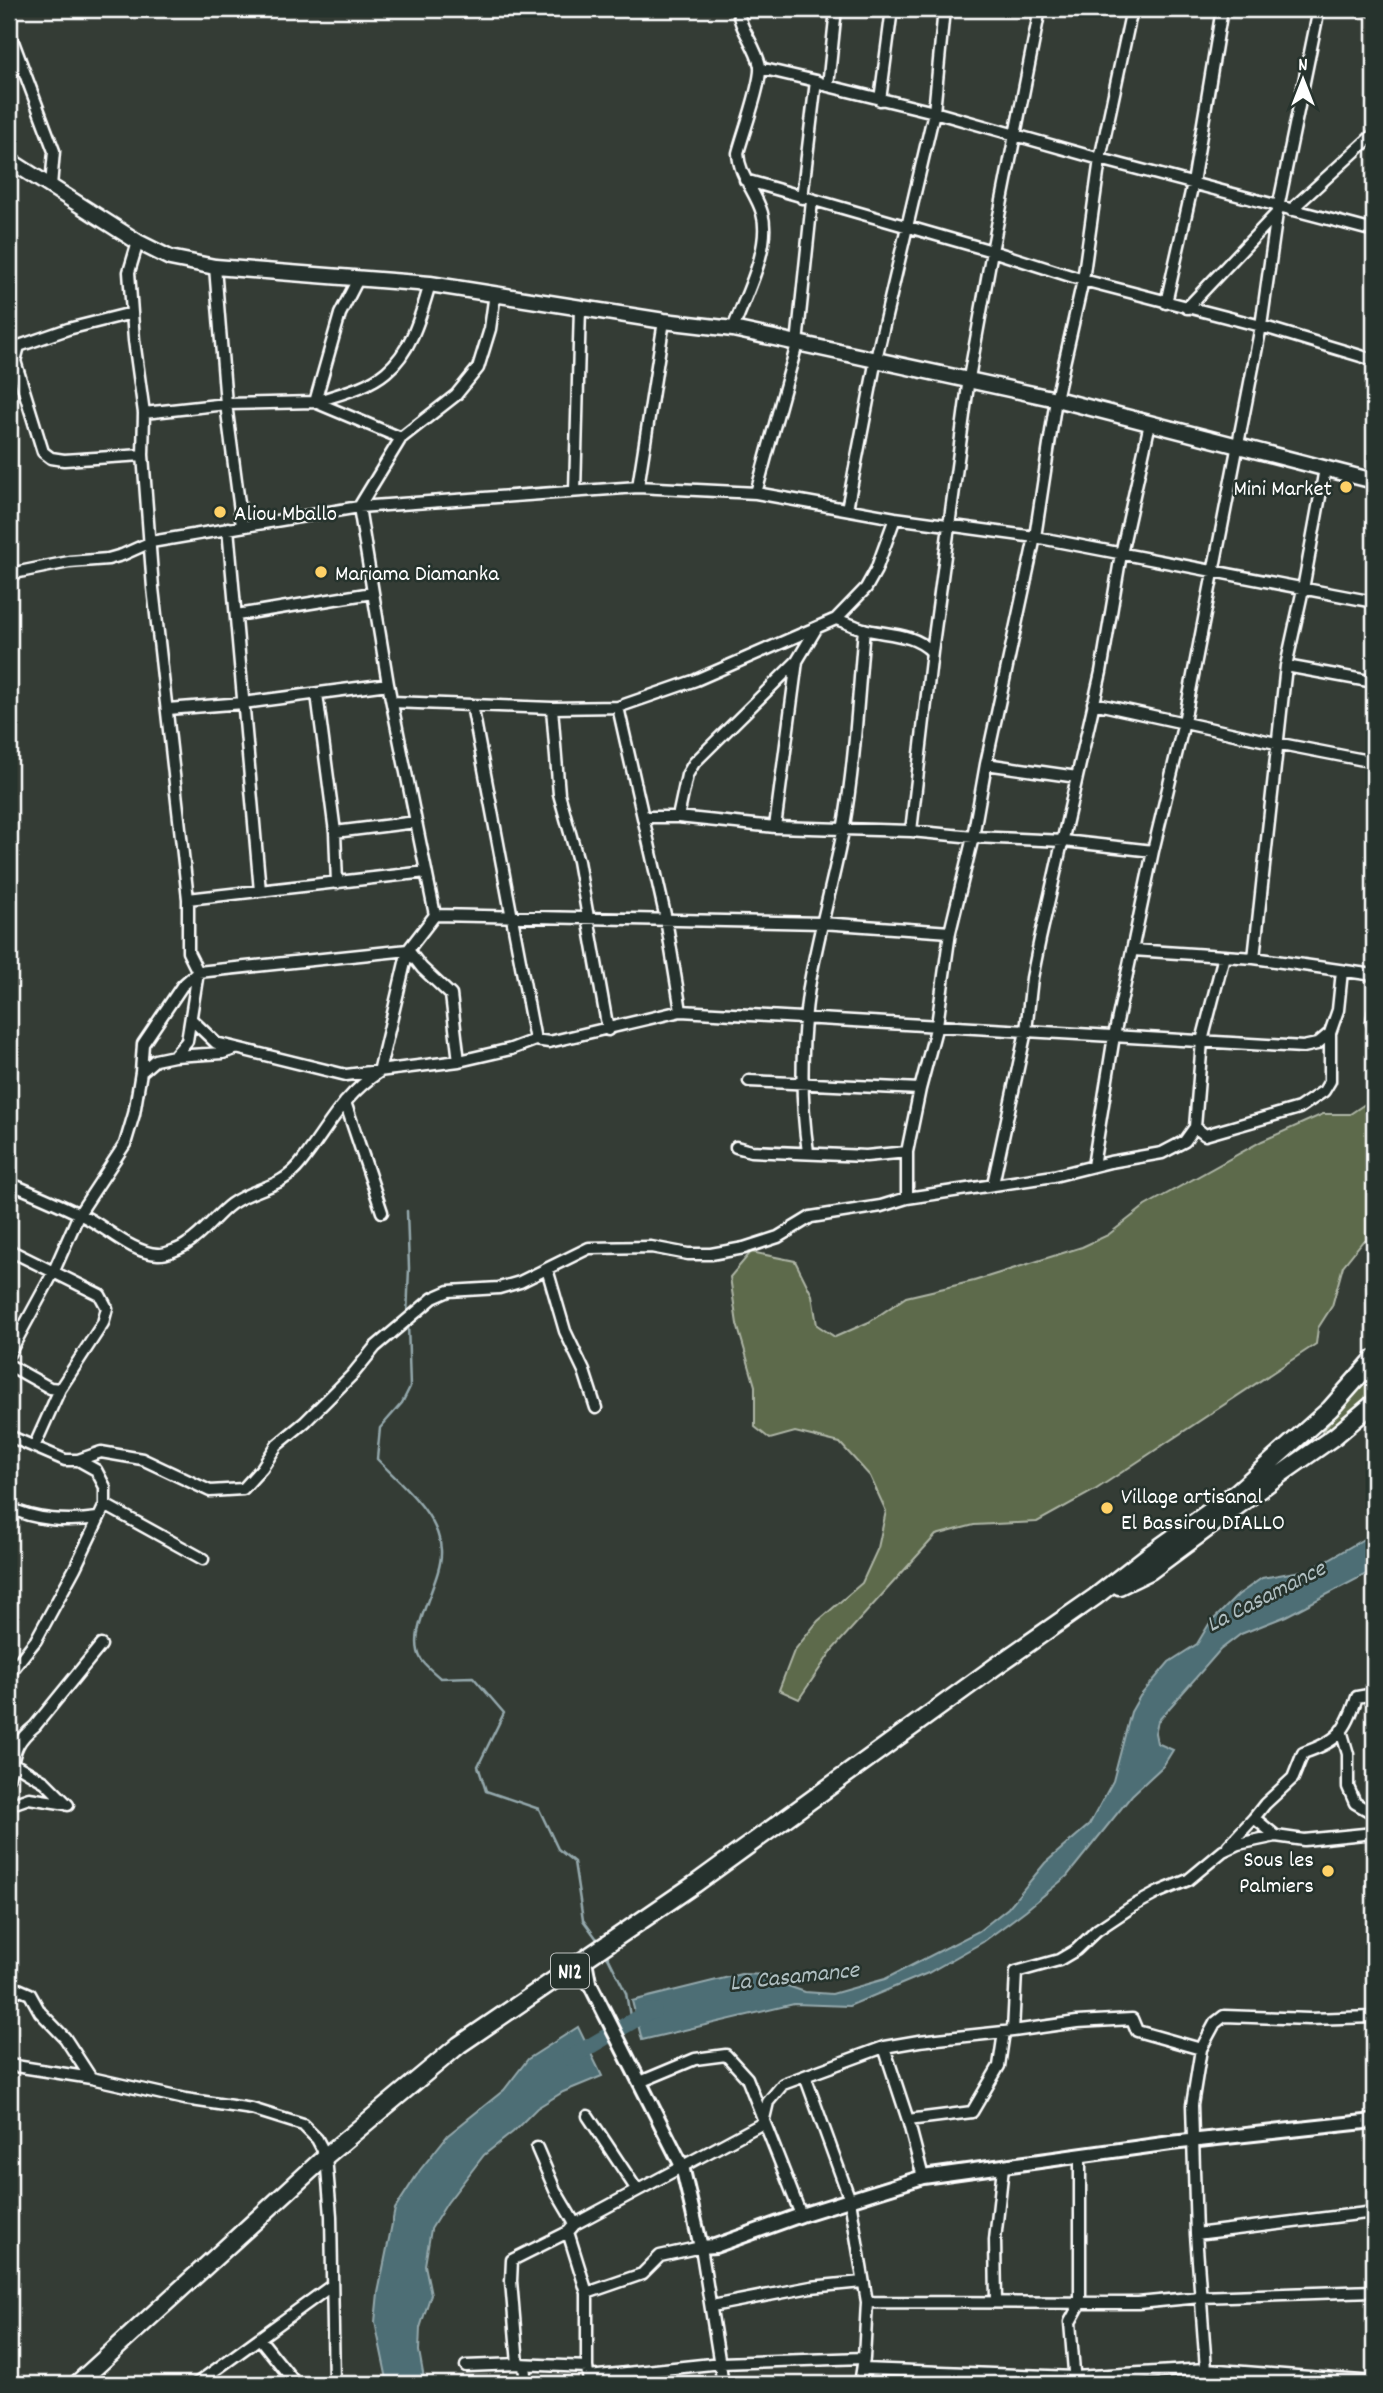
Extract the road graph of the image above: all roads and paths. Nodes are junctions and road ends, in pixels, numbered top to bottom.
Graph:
1 (738, 9) edge
2 (836, 9) edge
3 (892, 9) edge
4 (944, 9) edge
5 (1040, 9) edge
6 (1132, 9) edge
7 (1223, 9) edge
8 (1320, 9) edge
9 (1365, 9) edge
10 (1374, 10) edge
11 (9, 31) edge
12 (760, 68) junction
13 (816, 81) junction
14 (828, 86) junction
15 (880, 100) junction
16 (934, 112) junction
17 (1015, 134) junction
18 (1374, 134) edge
19 (1100, 159) junction
20 (9, 160) edge
21 (746, 180) junction
22 (1193, 183) junction
23 (51, 186) junction
24 (807, 200) junction
25 (1278, 209) junction
26 (1292, 210) junction
27 (905, 228) junction
28 (1374, 231) edge
29 (138, 242) junction
30 (992, 251) junction
31 (215, 267) junction
32 (358, 279) junction
33 (1083, 280) junction
34 (430, 284) junction
35 (495, 293) junction
36 (1166, 303) junction
37 (580, 307) junction
38 (1187, 309) junction
39 (132, 313) junction
40 (664, 321) junction
41 (1261, 326) junction
42 (733, 328) junction
43 (797, 344) junction
44 (876, 359) junction
45 (1374, 360) edge
46 (969, 378) junction
47 (1056, 398) junction
48 (315, 402) junction
49 (226, 404) junction
50 (144, 413) junction
51 (1150, 423) junction
52 (401, 438) junction
53 (1236, 447) junction
54 (143, 455) junction
55 (1325, 469) junction
56 (1374, 481) edge
57 (638, 487) junction
58 (575, 491) junction
59 (756, 494) junction
60 (359, 507) junction
61 (847, 509) junction
62 (895, 518) junction
63 (950, 524) junction
64 (242, 526) junction
65 (228, 528) junction
66 (1035, 537) junction
67 (150, 541) junction
68 (1121, 554) junction
69 (1213, 572) junction
70 (9, 574) edge
71 (1303, 589) junction
72 (372, 593) junction
73 (1374, 601) edge
74 (237, 615) junction
75 (836, 619) junction
76 (816, 629) junction
77 (864, 629) junction
78 (932, 652) junction
79 (797, 661) junction
80 (1286, 666) junction
81 (1374, 682) edge
82 (388, 684) junction
83 (317, 694) junction
84 (392, 702) junction
85 (1093, 703) junction
86 (243, 704) junction
87 (472, 705) junction
88 (618, 707) junction
89 (552, 708) junction
90 (168, 709) junction
91 (1184, 722) junction
92 (1276, 743) junction
93 (1374, 762) edge
94 (986, 764) junction
95 (1077, 777) junction
96 (645, 817) junction
97 (678, 817) junction
98 (416, 822) junction
99 (775, 827) junction
100 (843, 829) junction
101 (911, 831) junction
102 (335, 832) junction
103 (973, 837) junction
104 (1064, 841) junction
105 (1153, 851) junction
106 (426, 872) junction
107 (337, 883) junction
108 (260, 891) junction
109 (188, 899) junction
110 (435, 915) junction
111 (513, 916) junction
112 (588, 919) junction
113 (666, 919) junction
114 (822, 923) junction
115 (950, 932) junction
116 (408, 950) junction
117 (1133, 950) junction
118 (1224, 956) junction
119 (1254, 958) junction
120 (1342, 971) junction
121 (198, 972) junction
122 (1374, 975) edge
123 (681, 1011) junction
124 (1374, 1012) edge
125 (191, 1019) junction
126 (805, 1020) junction
127 (1372, 1023) dead end
128 (937, 1026) junction
129 (608, 1030) junction
130 (1026, 1031) junction
131 (1331, 1033) junction
132 (1114, 1036) junction
133 (535, 1040) junction
134 (1202, 1041) junction
135 (236, 1049) junction
136 (174, 1056) junction
137 (459, 1061) junction
138 (141, 1072) junction
139 (379, 1072) junction
140 (749, 1081) dead end
141 (803, 1082) junction
142 (920, 1089) junction
143 (345, 1102) junction
144 (1195, 1127) junction
145 (736, 1147) dead end
146 (808, 1152) junction
147 (907, 1152) junction
148 (1093, 1166) junction
149 (9, 1183) edge
150 (993, 1184) junction
151 (907, 1198) junction
152 (382, 1212) dead end
153 (79, 1214) junction
154 (9, 1250) edge
155 (547, 1269) junction
156 (53, 1273) junction
157 (9, 1353) edge
158 (1374, 1359) edge
159 (9, 1365) edge
160 (60, 1389) junction
161 (1374, 1404) edge
162 (596, 1408) dead end
163 (9, 1436) edge
164 (34, 1447) junction
165 (78, 1460) junction
166 (105, 1505) junction
167 (9, 1507) edge
168 (98, 1518) junction
169 (203, 1559) dead end
170 (1095, 1597) junction
171 (101, 1645) dead end
172 (9, 1674) edge
173 (1374, 1694) edge
174 (1341, 1730) junction
175 (11, 1762) edge
176 (9, 1777) edge
177 (9, 1805) edge
178 (1374, 1814) edge
179 (1254, 1818) junction
180 (1374, 1833) edge
181 (1276, 1836) junction
182 (1223, 1851) junction
183 (585, 1961) junction
184 (570, 1971) junction
185 (589, 1982) junction
186 (9, 1985) edge
187 (1374, 2017) edge
188 (1009, 2032) junction
189 (884, 2047) junction
190 (1202, 2049) junction
191 (9, 2065) edge
192 (805, 2076) junction
193 (92, 2078) junction
194 (640, 2082) junction
195 (588, 2116) dead end
196 (908, 2120) junction
197 (1374, 2121) edge
198 (763, 2123) junction
199 (1195, 2142) junction
200 (537, 2148) dead end
201 (1080, 2155) junction
202 (326, 2156) junction
203 (682, 2166) junction
204 (1003, 2167) junction
205 (923, 2177) junction
206 (637, 2190) junction
207 (850, 2200) junction
208 (1374, 2212) edge
209 (801, 2215) junction
210 (572, 2228) junction
211 (1196, 2234) junction
212 (701, 2247) junction
213 (862, 2282) junction
214 (331, 2286) junction
215 (1374, 2291) edge
216 (587, 2293) junction
217 (1200, 2297) junction
218 (867, 2302) junction
219 (996, 2302) junction
220 (1080, 2304) junction
221 (712, 2306) junction
222 (260, 2339) junction
223 (864, 2358) junction
224 (720, 2363) junction
225 (521, 2364) junction
226 (466, 2366) dead end
227 (863, 2369) junction
228 (1206, 2369) junction
229 (588, 2376) edge
230 (1075, 2381) edge
231 (1303, 2381) edge
232 (1374, 2382) edge
233 (77, 2384) edge
234 (196, 2384) edge
235 (296, 2384) edge
236 (334, 2384) edge
237 (526, 2384) edge
238 (723, 2384) edge
239 (860, 2384) edge
240 (1205, 2384) edge

1 - 12 street
2 - 14 street
3 - 15 street
4 - 16 street
5 - 17 street
6 - 19 street
7 - 22 street
8 - 25 street
9 - 10 street
11 - 23 street
12 - 13 street
12 - 21 street
13 - 14 street
13 - 24 street
14 - 15 street
15 - 16 street
16 - 17 street
16 - 27 street
17 - 19 street
17 - 30 street
18 - 26 street
19 - 22 street
19 - 33 street
20 - 23 main road
21 - 24 street
21 - 42 street
22 - 25 street
22 - 36 street
23 - 29 main road
24 - 27 street
24 - 43 street
25 - 26 street
25 - 38 street
25 - 41 street
26 - 28 street
27 - 30 street
27 - 44 street
29 - 31 main road
29 - 39 street
30 - 33 street
30 - 46 street
31 - 32 main road
31 - 49 street
32 - 34 main road
32 - 48 street
33 - 36 street
33 - 47 street
34 - 35 main road
34 - 48 street
35 - 37 main road
35 - 52 street
36 - 38 street
37 - 40 main road
37 - 58 street
38 - 41 street
39 - 50 street
39 - 54 street
40 - 42 main road
40 - 57 street
41 - 45 street
41 - 53 street
42 - 43 main road
43 - 44 main road
43 - 59 street
44 - 46 main road
44 - 61 street
46 - 47 main road
46 - 63 street
47 - 51 main road
47 - 66 street
48 - 49 street
48 - 52 street
49 - 50 street
49 - 64 street
50 - 54 street
51 - 53 main road
51 - 68 street
52 - 60 street
53 - 55 main road
53 - 69 street
54 - 67 street
55 - 56 main road
55 - 71 street
57 - 58 street
57 - 59 street
58 - 60 street
59 - 61 street
60 - 64 street
60 - 72 street
61 - 62 street
62 - 63 street
62 - 75 street
63 - 66 street
63 - 78 street
64 - 65 street
65 - 67 street
65 - 74 street
66 - 68 street
66 - 94 street
67 - 70 street
67 - 90 street
68 - 69 street
68 - 85 street
69 - 71 street
69 - 91 street
71 - 73 street
71 - 80 street
72 - 74 street
72 - 82 street
74 - 86 street
75 - 76 street
75 - 77 street
76 - 79 street
76 - 88 street
77 - 78 street
77 - 100 street
78 - 101 street
79 - 97 street
79 - 99 street
80 - 81 street
80 - 92 street
82 - 83 street
82 - 84 street
83 - 86 street
83 - 102 street
84 - 87 street
84 - 98 street
85 - 91 street
85 - 95 street
86 - 90 street
86 - 108 street
87 - 89 street
87 - 111 street
88 - 89 street
88 - 96 street
89 - 112 street
90 - 109 street
91 - 92 street
91 - 105 street
92 - 93 street
92 - 119 street
94 - 95 street
94 - 103 street
95 - 104 street
96 - 97 street
96 - 113 street
97 - 99 street
98 - 102 street
98 - 106 street
99 - 100 street
100 - 101 street
100 - 114 street
101 - 103 street
102 - 107 street
103 - 104 street
103 - 115 street
104 - 105 street
104 - 130 street
105 - 117 street
106 - 107 street
106 - 110 street
107 - 108 street
108 - 109 street
109 - 121 street
110 - 111 street
110 - 116 street
111 - 112 street
111 - 133 street
112 - 113 street
112 - 129 street
113 - 114 street
113 - 123 street
114 - 115 street
114 - 126 street
115 - 128 street
116 - 121 street
116 - 137 street
116 - 139 street
117 - 118 street
117 - 132 street
118 - 119 street
118 - 134 street
119 - 120 street
120 - 122 street
120 - 131 street
121 - 125 street
121 - 138 street
123 - 126 street
123 - 129 street
124 - 127 street
125 - 135 street
125 - 136 street
126 - 128 street
126 - 141 street
128 - 130 street
128 - 142 street
129 - 133 street
130 - 132 street
130 - 150 street
131 - 134 street
131 - 144 street
132 - 134 street
132 - 148 street
133 - 137 street
134 - 144 street
135 - 136 street
135 - 139 street
136 - 138 street
137 - 139 street
138 - 153 street
139 - 143 street
140 - 141 street
141 - 142 street
141 - 146 street
142 - 147 street
143 - 152 street
143 - 153 street
144 - 148 street
145 - 146 street
146 - 147 street
147 - 151 street
148 - 150 street
149 - 153 street
150 - 151 street
151 - 155 street
153 - 156 street
154 - 156 street
155 - 162 street
155 - 165 street
156 - 157 street
156 - 160 street
158 - 170 main road
159 - 160 street
160 - 164 street
161 - 170 main road
163 - 164 street
164 - 165 street
165 - 166 street
166 - 168 street
166 - 169 street
167 - 168 street
168 - 172 street
170 - 183 main road, N12
171 - 175 street
173 - 174 street
174 - 178 street
174 - 179 street
175 - 176 street
175 - 177 street
179 - 181 street
179 - 182 street
180 - 181 street
181 - 182 street
182 - 188 street
183 - 184 main road, N12
183 - 185 street
184 - 185 street
184 - 202 main road, N12
185 - 194 street
186 - 193 street
187 - 190 street
188 - 189 street
188 - 190 street
188 - 196 street
189 - 192 street
189 - 196 street
190 - 199 street
191 - 193 street
192 - 198 street
192 - 207 street
193 - 202 street
194 - 198 street
194 - 203 street
195 - 206 street
196 - 205 street
197 - 199 street
198 - 203 street
198 - 209 street
199 - 201 street
199 - 211 street
200 - 210 street
201 - 204 street
201 - 220 street
202 - 214 street
202 - 233 main road, N12
203 - 206 street
203 - 212 street
204 - 205 street
204 - 219 street
205 - 207 street
206 - 210 street
207 - 209 street
207 - 213 street
208 - 211 street
209 - 212 street
210 - 216 street
210 - 225 street
211 - 217 street
212 - 216 street
212 - 221 street
213 - 218 street
213 - 221 street
214 - 222 street
214 - 236 street
215 - 217 street
216 - 229 street
217 - 220 street
217 - 228 street
218 - 219 street
218 - 223 street
219 - 220 street
220 - 230 street
221 - 224 street
222 - 234 street
222 - 235 street
223 - 224 street
223 - 227 street
224 - 229 street
224 - 238 street
225 - 226 street
225 - 229 street
225 - 237 street
227 - 230 street
227 - 239 street
228 - 230 street
228 - 231 street
228 - 240 street
231 - 232 street

